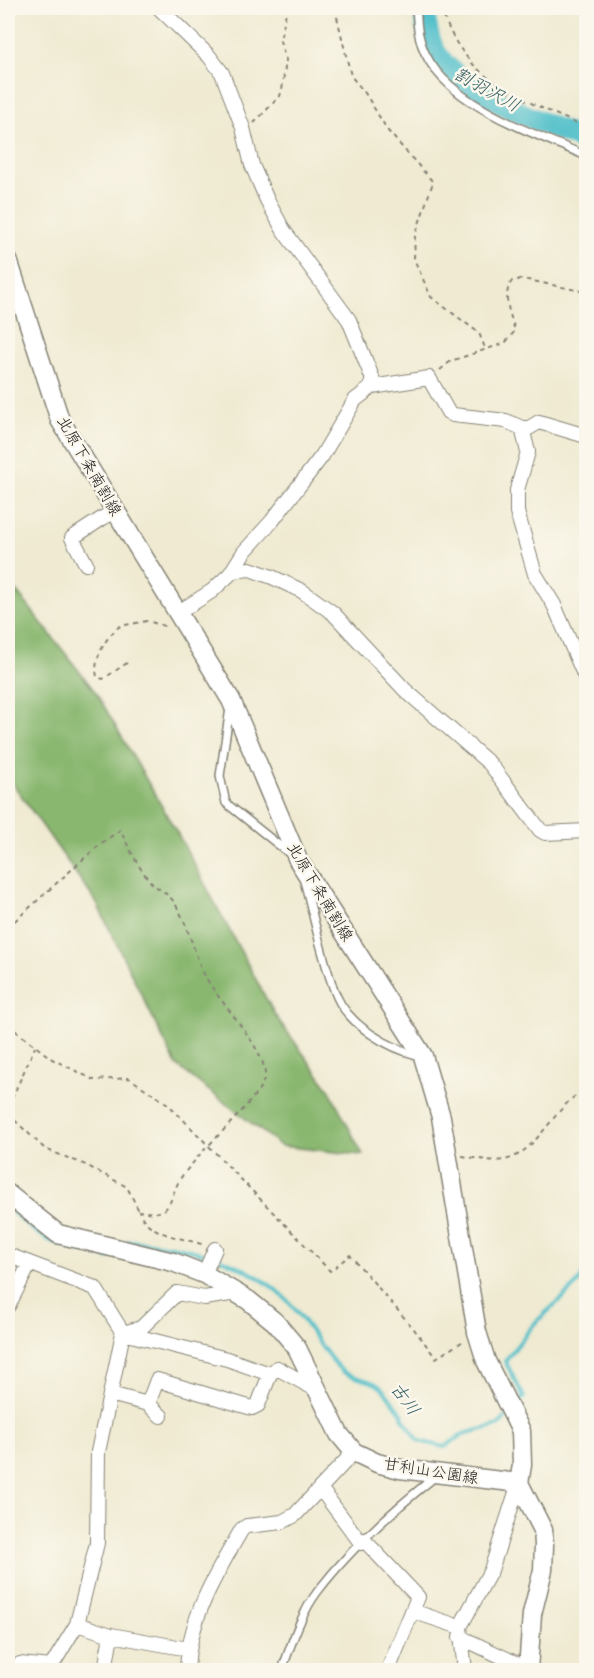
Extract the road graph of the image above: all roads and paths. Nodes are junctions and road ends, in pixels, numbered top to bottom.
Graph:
1 (159, 8) edge
2 (287, 8) edge
3 (338, 8) edge
4 (417, 8) edge
5 (441, 8) edge
6 (243, 128) junction
7 (586, 128) edge
8 (586, 156) edge
9 (8, 260) edge
10 (12, 283) edge
11 (586, 292) edge
12 (485, 348) junction
13 (429, 378) junction
14 (372, 387) junction
15 (522, 428) junction
16 (586, 436) edge
17 (115, 510) junction
18 (86, 564) dead end
19 (232, 571) junction
20 (179, 612) junction
21 (193, 636) junction
22 (127, 663) dead end
23 (586, 679) edge
24 (231, 700) junction
25 (586, 831) edge
26 (298, 860) junction
27 (8, 927) edge
28 (8, 1025) edge
29 (35, 1046) junction
30 (423, 1056) junction
31 (586, 1089) edge
32 (8, 1107) edge
33 (8, 1114) edge
34 (207, 1145) junction
35 (447, 1153) junction
36 (8, 1194) edge
37 (139, 1211) junction
38 (215, 1249) joint
39 (8, 1255) edge
40 (29, 1265) junction
41 (206, 1269) junction
42 (237, 1293) junction
43 (8, 1306) edge
44 (477, 1332) junction
45 (123, 1333) junction
46 (270, 1374) junction
47 (319, 1391) junction
48 (110, 1394) junction
49 (148, 1404) junction
50 (161, 1416) dead end
51 (354, 1452) junction
52 (439, 1473) junction
53 (519, 1484) junction
54 (320, 1488) junction
55 (362, 1542) junction
56 (412, 1611) junction
57 (77, 1624) junction
58 (460, 1632) junction
59 (111, 1635) junction
60 (188, 1649) junction
61 (528, 1670) edge
62 (16, 1671) edge
63 (105, 1671) edge
64 (188, 1671) edge
65 (282, 1671) edge
66 (388, 1671) edge
67 (465, 1671) edge

1 - 6 street
2 - 6 path
3 - 12 path
4 - 8 lane
5 - 7 path
6 - 14 street
9 - 10 main road, 北原下条南割線
10 - 17 main road, 北原下条南割線
11 - 12 path
12 - 13 path
13 - 14 street
13 - 15 street
14 - 19 street
15 - 16 street
15 - 23 street
17 - 18 street
17 - 20 main road, 北原下条南割線
19 - 20 street
19 - 25 street
20 - 21 main road, 北原下条南割線
21 - 22 path
21 - 24 main road, 北原下条南割線
24 - 26 main road, 北原下条南割線
24 - 26 lane
26 - 30 main road, 北原下条南割線
26 - 30 lane
27 - 34 path
28 - 29 path
29 - 32 path
29 - 34 path
30 - 35 main road, 北原下条南割線
31 - 35 path
33 - 37 path
34 - 37 path
34 - 44 path
35 - 44 main road, 北原下条南割線
36 - 41 main road
37 - 38 path
38 - 41 street
39 - 40 street
40 - 43 street
40 - 45 street
41 - 42 main road
42 - 45 street
42 - 47 main road
44 - 53 main road, 北原下条南割線
45 - 46 street
45 - 48 street
46 - 47 street
46 - 49 street
47 - 51 main road
48 - 49 street
48 - 57 street
49 - 50 street
51 - 52 main road, 甘利山公園線
51 - 54 street
52 - 53 main road, 甘利山公園線
52 - 55 lane
53 - 58 street
53 - 61 main road
54 - 55 street
54 - 60 street
55 - 56 street
55 - 65 lane
56 - 58 street
56 - 66 street
57 - 59 street
57 - 62 street
58 - 61 street
58 - 67 street
59 - 60 street
59 - 63 street
60 - 64 street

